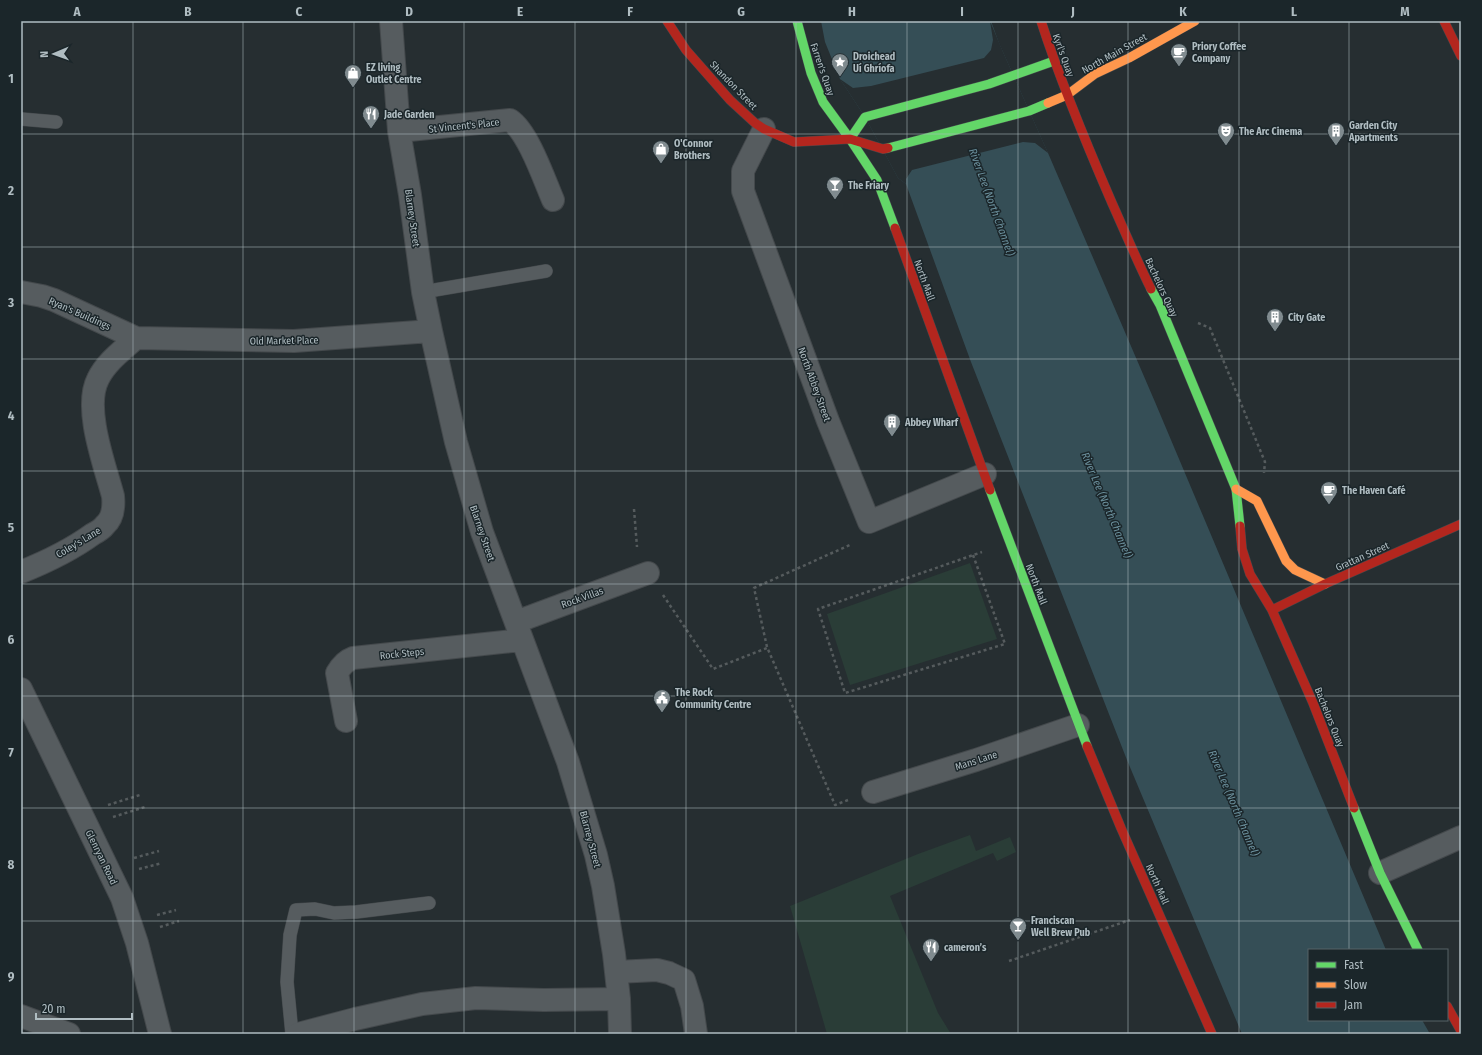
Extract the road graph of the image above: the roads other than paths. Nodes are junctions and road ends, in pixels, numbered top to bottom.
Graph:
1 (391, 21) edge
2 (666, 21) edge
3 (797, 21) edge
4 (1041, 21) edge
5 (1195, 21) edge
6 (1444, 21) edge
7 (1461, 56) edge
8 (1054, 61) junction
9 (1067, 95) junction
10 (21, 119) edge
11 (56, 122) dead end
12 (764, 129) junction
13 (399, 131) junction
14 (850, 139) junction
15 (883, 149) joint
16 (553, 200) dead end
17 (546, 271) dead end
18 (21, 292) edge
19 (423, 292) junction
20 (431, 332) junction
21 (136, 338) junction
22 (985, 474) junction
23 (1236, 489) junction
24 (1461, 524) edge
25 (21, 572) edge
26 (644, 574) road end
27 (1325, 584) junction
28 (1272, 610) junction
29 (519, 631) junction
30 (21, 689) edge
31 (26, 711) edge
32 (346, 721) dead end
33 (1078, 725) junction
34 (873, 792) dead end
35 (1461, 837) edge
36 (1380, 873) junction
37 (429, 903) dead end
38 (1418, 949) edge
39 (616, 972) junction
40 (619, 999) junction
41 (1448, 1008) edge
42 (21, 1016) edge
43 (1461, 1031) edge
44 (68, 1034) edge
45 (160, 1034) edge
46 (292, 1034) edge
47 (298, 1034) edge
48 (620, 1034) edge
49 (696, 1034) edge
50 (1212, 1034) edge

1 - 13 street, Blarney Street
2 - 12 main road, Shandon Street
3 - 14 main road, Farren's Quay
4 - 8 main road, Kyrl's Quay
5 - 9 main road, North Main Street
6 - 7 main road
8 - 9 main road, Kyrl's Quay
8 - 14 main road
9 - 15 main road, North Main Street
9 - 23 main road, Bachelors Quay
10 - 11 lane
12 - 14 main road, Shandon Street
12 - 22 street, North Abbey Street
13 - 16 street, St Vincent's Place
13 - 19 street, Blarney Street
14 - 15 main road, Shandon Street
14 - 22 main road, North Mall
17 - 19 lane
18 - 21 street, Ryan's Buildings
19 - 20 street, Blarney Street
20 - 21 street, Old Market Place
20 - 29 street, Blarney Street
21 - 25 street, Coley's Lane
22 - 33 main road, North Mall
23 - 27 main road
23 - 28 main road, Bachelors Quay
24 - 27 main road, Grattan Street
26 - 29 street, Rock Villas
27 - 28 main road, Grattan Street
28 - 36 main road, Bachelors Quay
29 - 32 street, Rock Steps
29 - 39 street, Blarney Street
30 - 31 street, Glenryan Road
31 - 45 street, Glenryan Road
33 - 34 street, Mans Lane
33 - 50 main road, North Mall
35 - 36 street
36 - 38 main road, Bachelors Quay
37 - 46 lane
39 - 40 street, Blarney Street
39 - 49 street
40 - 47 street
40 - 48 street, Blarney Street
41 - 43 main road
42 - 44 street

